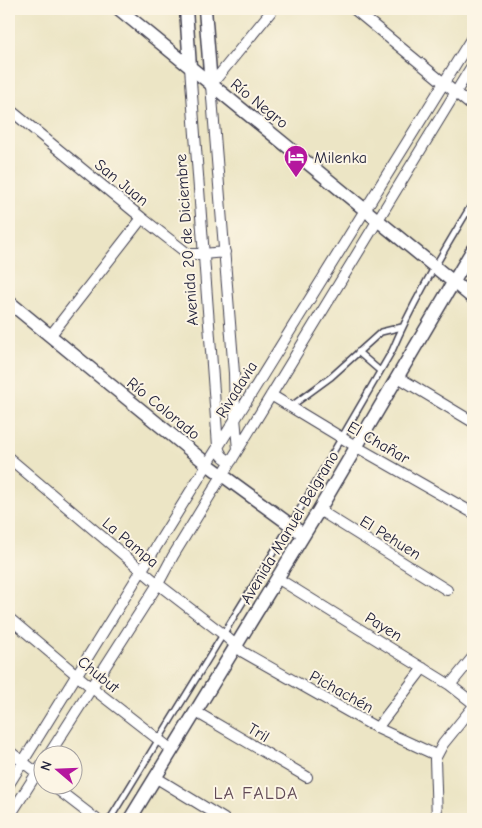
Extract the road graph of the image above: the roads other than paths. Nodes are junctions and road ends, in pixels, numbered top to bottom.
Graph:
1 (119, 9) edge
2 (186, 9) edge
3 (205, 9) edge
4 (273, 9) edge
5 (354, 9) edge
6 (473, 36) edge
7 (473, 64) edge
8 (190, 67) junction
9 (444, 83) junction
10 (211, 84) junction
11 (455, 92) junction
12 (473, 107) edge
13 (9, 109) edge
14 (473, 202) edge
15 (365, 210) junction
16 (142, 218) junction
17 (378, 221) junction
18 (473, 249) edge
19 (225, 252) junction
20 (203, 254) junction
21 (434, 267) junction
22 (453, 283) junction
23 (473, 298) edge
24 (9, 302) edge
25 (402, 327) junction
26 (50, 336) junction
27 (358, 352) junction
28 (380, 372) junction
29 (398, 376) junction
30 (271, 395) junction
31 (290, 407) junction
32 (235, 418) junction
33 (473, 422) edge
34 (342, 438) junction
35 (218, 446) junction
36 (357, 446) junction
37 (238, 449) junction
38 (9, 458) edge
39 (232, 460) junction
40 (207, 464) junction
41 (222, 475) junction
42 (319, 510) junction
43 (473, 513) edge
44 (291, 524) junction
45 (303, 534) junction
46 (142, 570) junction
47 (277, 578) junction
48 (158, 584) junction
49 (447, 590) dead end
50 (9, 618) edge
51 (223, 634) junction
52 (235, 647) junction
53 (473, 657) edge
54 (423, 668) junction
55 (76, 675) junction
56 (450, 685) junction
57 (91, 688) junction
58 (473, 703) edge
59 (473, 707) edge
60 (196, 712) junction
61 (377, 728) junction
62 (158, 740) junction
63 (54, 746) edge
64 (172, 750) junction
65 (9, 751) edge
66 (436, 755) junction
67 (22, 762) junction
68 (32, 767) edge
69 (155, 777) junction
70 (307, 778) dead end
71 (9, 784) edge
72 (32, 785) edge
73 (66, 796) edge
74 (9, 817) edge
75 (96, 819) edge
76 (110, 819) edge
77 (130, 819) edge
78 (224, 819) edge
79 (437, 819) edge

1 - 8 street, Río Negro
2 - 8 street, Avenida 20 de Diciembre
3 - 10 street
4 - 10 street
5 - 9 street
6 - 9 street, Rivadavia
7 - 11 street, Rivadavia
8 - 10 street, Río Negro
8 - 20 street, Avenida 20 de Diciembre
9 - 11 street
9 - 15 street, Rivadavia
10 - 15 street, Río Negro
10 - 19 street
11 - 12 street
11 - 17 street, Rivadavia
13 - 16 street, San Juan
14 - 21 lane
15 - 17 street, Río Negro
15 - 32 street, Rivadavia
16 - 20 street, San Juan
16 - 26 street
17 - 21 street, Río Negro
17 - 30 street, Rivadavia
18 - 22 street, Avenida Manuel Belgrano
19 - 20 street, San Juan
19 - 32 street
20 - 35 street, Avenida 20 de Diciembre
21 - 22 street, Río Negro
21 - 25 lane
22 - 23 street, Río Negro
22 - 29 street, Avenida Manuel Belgrano
24 - 26 street, Río Colorado
25 - 27 lane
25 - 28 lane
26 - 40 street, Río Colorado
27 - 28 lane
27 - 31 lane
28 - 34 lane
29 - 33 street
29 - 36 street, Avenida Manuel Belgrano
30 - 31 street, El Chañar
30 - 37 street, Rivadavia
31 - 34 street, El Chañar
32 - 35 street, Rivadavia
32 - 37 street
34 - 36 street, El Chañar
34 - 44 lane
35 - 39 street
35 - 40 street, Rivadavia
36 - 42 street, Avenida Manuel Belgrano
36 - 43 street, El Chañar
37 - 39 street, Rivadavia
38 - 46 street, La Pampa
39 - 41 street, Rivadavia
40 - 41 street, Río Colorado
40 - 46 street, Rivadavia
41 - 44 street, Río Colorado
41 - 48 street, Rivadavia
42 - 45 street, Avenida Manuel Belgrano
42 - 49 street, El Pehuen
44 - 45 street, Río Colorado
44 - 51 lane
45 - 47 street, Avenida Manuel Belgrano
46 - 48 street, La Pampa
46 - 55 street, Rivadavia
47 - 52 street, Avenida Manuel Belgrano
47 - 54 street, Payen
48 - 51 street, La Pampa
48 - 57 street, Rivadavia
50 - 55 street, Chubut
51 - 52 street, La Pampa
51 - 62 lane
52 - 60 street, Avenida Manuel Belgrano
52 - 61 street, Pichachén
53 - 56 street
54 - 56 street, Payen
54 - 61 street
55 - 57 street, Chubut
55 - 67 street, Rivadavia
56 - 58 street, Payen
57 - 62 street, Chubut
57 - 63 street, Rivadavia
59 - 66 street
60 - 64 street, Avenida Manuel Belgrano
60 - 70 street, Tril
61 - 66 street, Pichachén
62 - 64 street, Chubut
62 - 76 lane
64 - 69 street, Avenida Manuel Belgrano
65 - 67 street
66 - 79 street
67 - 68 street
67 - 71 street, Rivadavia
69 - 77 street, Avenida Manuel Belgrano
69 - 78 street
72 - 74 street
73 - 75 street

